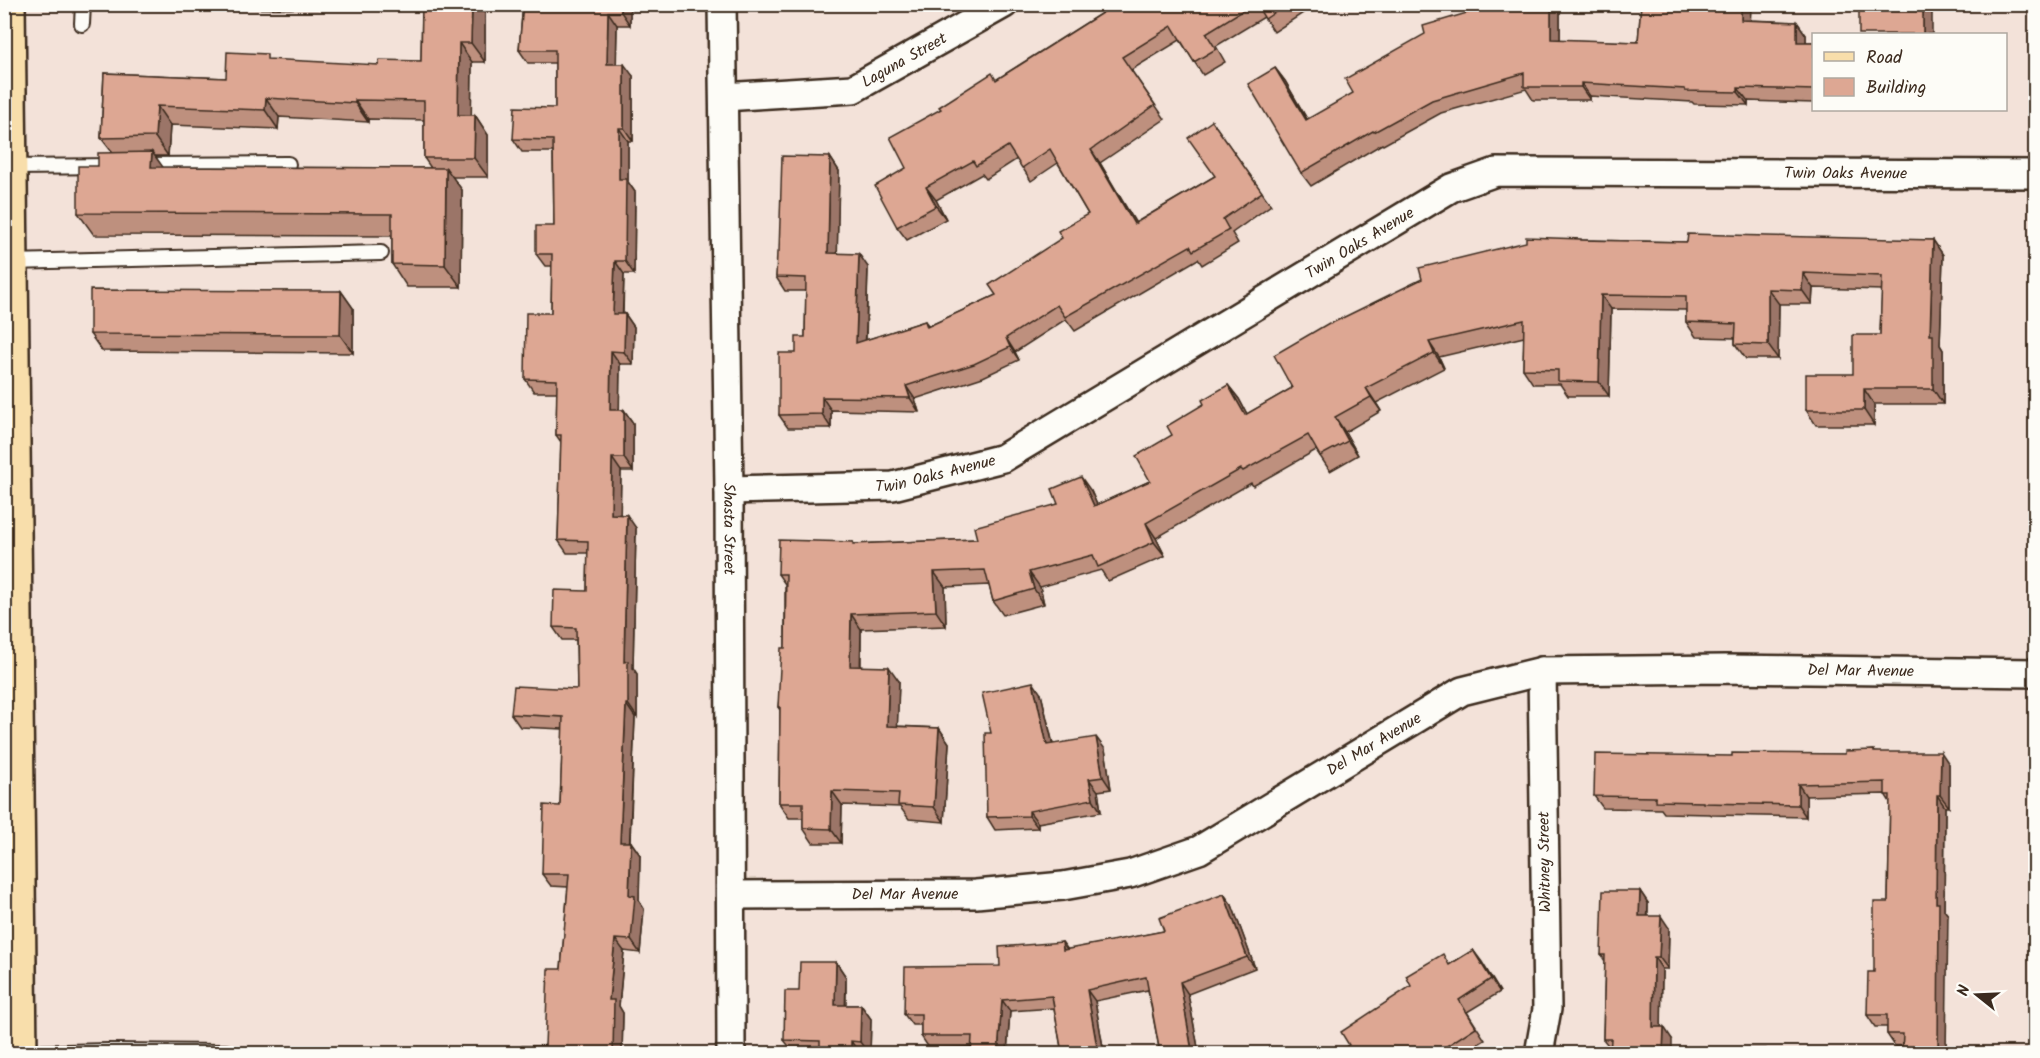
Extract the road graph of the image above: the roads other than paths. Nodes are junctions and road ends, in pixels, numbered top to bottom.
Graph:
1 (8, 4) edge
2 (83, 4) edge
3 (722, 4) edge
4 (1004, 4) edge
5 (82, 24) dead end
6 (724, 97) junction
7 (288, 164) dead end
8 (10, 167) junction
9 (2036, 174) edge
10 (381, 254) dead end
11 (11, 262) junction
12 (8, 310) edge
13 (9, 485) edge
14 (729, 490) junction
15 (10, 603) edge
16 (1542, 670) junction
17 (2036, 673) edge
18 (10, 706) edge
19 (731, 896) junction
20 (12, 912) edge
21 (226, 1052) dead end
22 (20, 1053) edge
23 (731, 1053) edge
24 (1539, 1053) edge

1 - 8 main road
2 - 5 lane
3 - 6 street, Shasta Street
4 - 6 street, Laguna Street
6 - 14 street, Shasta Street
7 - 8 lane
8 - 11 main road
9 - 14 street, Twin Oaks Avenue
10 - 11 lane
11 - 12 main road
12 - 13 main road
13 - 15 main road
14 - 19 street, Shasta Street
15 - 18 main road
16 - 17 street, Del Mar Avenue
16 - 19 street, Del Mar Avenue
16 - 24 street, Whitney Street
18 - 20 main road
19 - 23 street, Shasta Street
20 - 22 main road
21 - 22 lane

